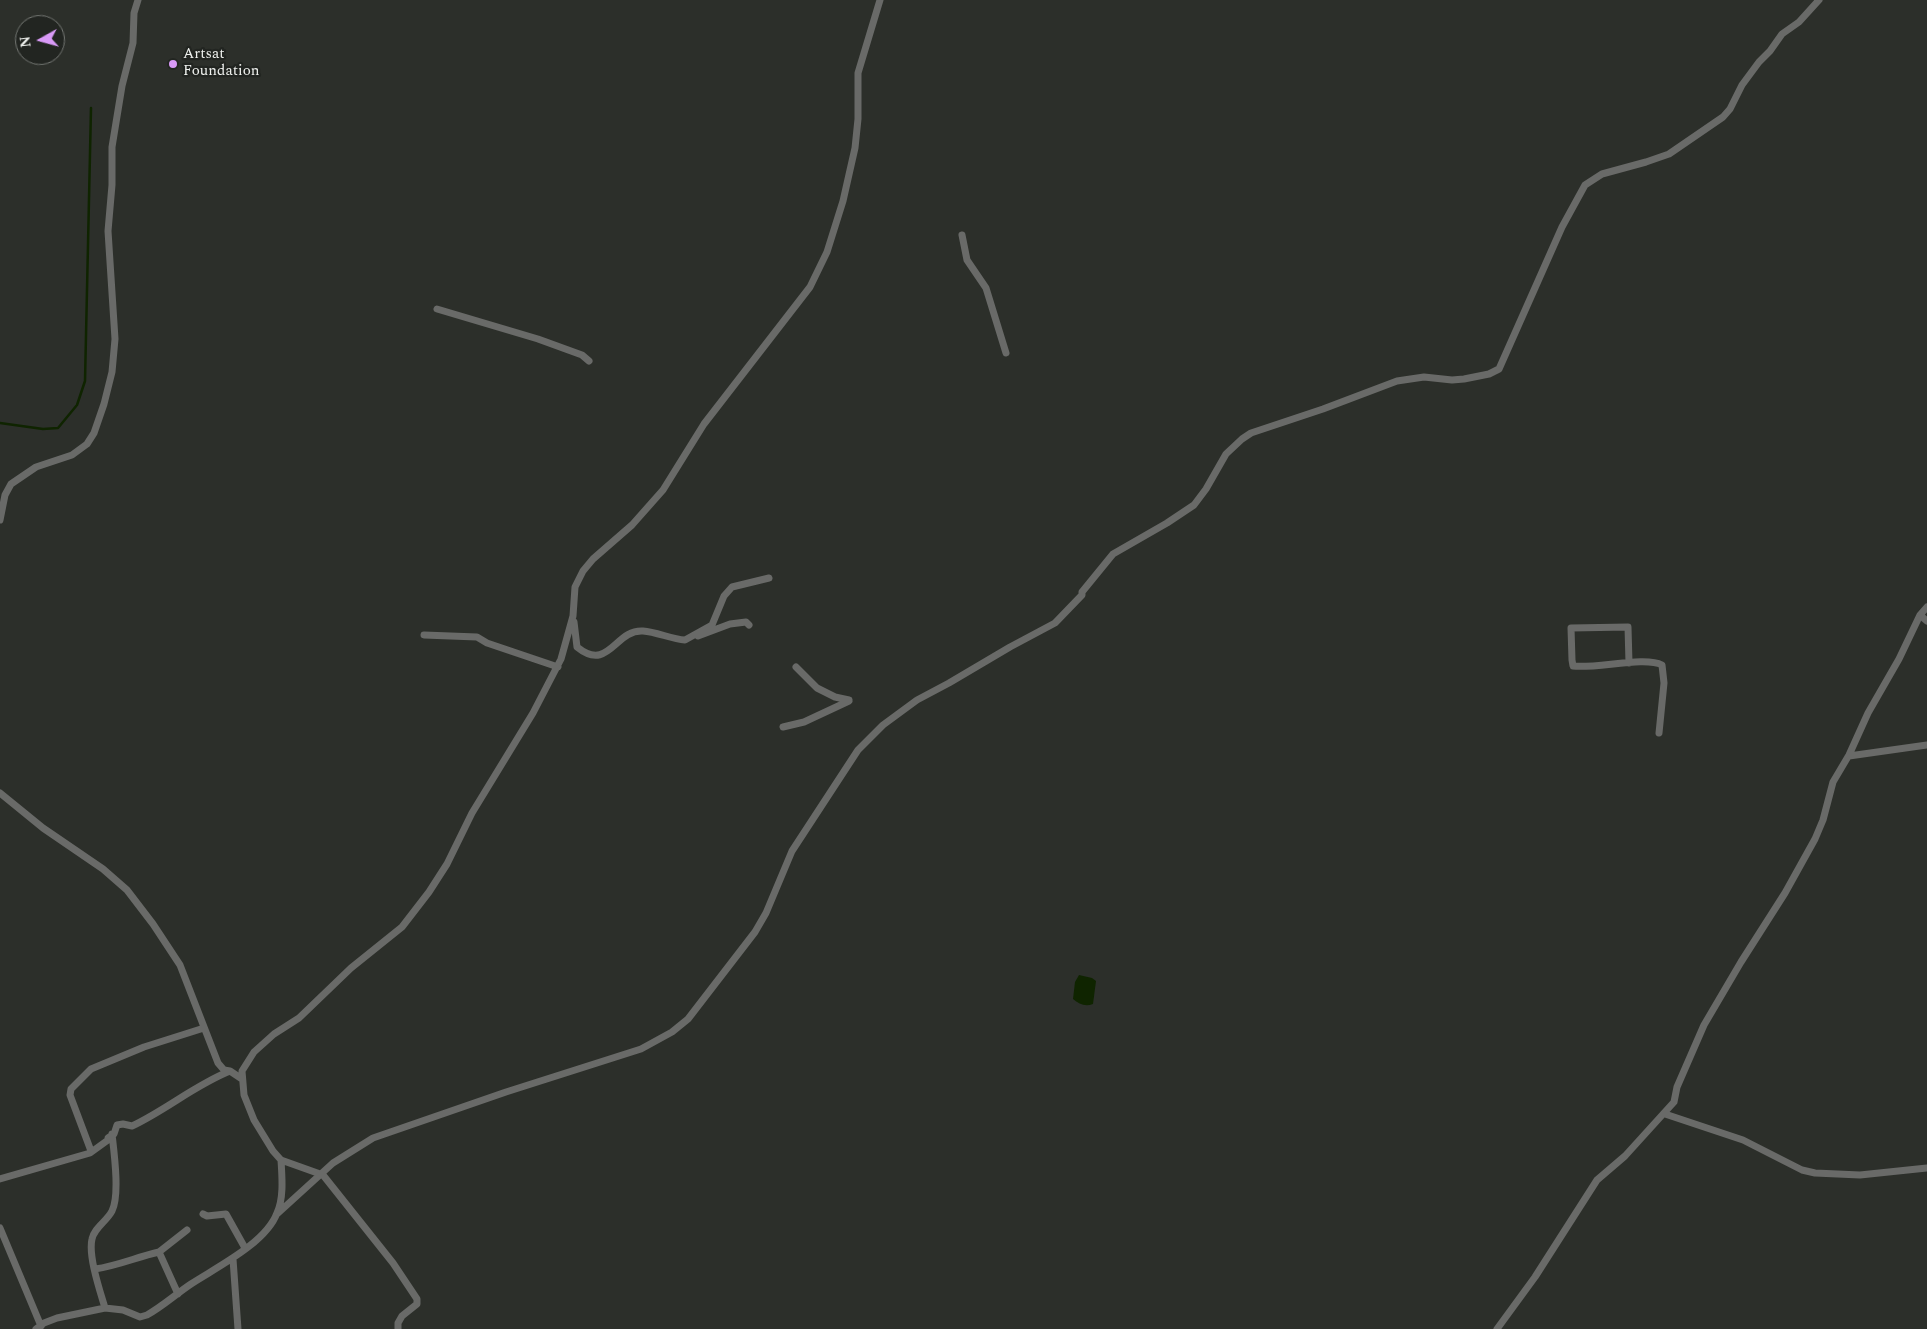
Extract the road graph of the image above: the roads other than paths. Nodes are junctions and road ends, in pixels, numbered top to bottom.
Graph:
1 (138, 0) edge
2 (880, 0) edge
3 (1819, 0) edge
4 (962, 235) dead end
5 (437, 309) dead end
6 (1006, 353) dead end
7 (590, 361) dead end
8 (0, 520) edge
9 (769, 578) dead end
10 (1927, 607) edge
11 (1920, 615) junction
12 (573, 616) junction
13 (1927, 621) edge
14 (749, 625) dead end
15 (424, 635) dead end
16 (693, 636) junction
17 (1629, 663) junction
18 (558, 667) junction
19 (796, 667) dead end
20 (783, 728) dead end
21 (1659, 733) dead end
22 (1927, 745) edge
23 (1849, 756) junction
24 (0, 793) edge
25 (204, 1028) junction
26 (230, 1071) junction
27 (242, 1079) junction
28 (1665, 1114) junction
29 (112, 1134) junction
30 (91, 1151) junction
31 (281, 1160) junction
32 (1927, 1168) edge
33 (321, 1173) junction
34 (0, 1178) edge
35 (203, 1214) dead end
36 (277, 1214) junction
37 (0, 1228) edge
38 (187, 1230) dead end
39 (245, 1248) junction
40 (160, 1252) junction
41 (233, 1259) junction
42 (95, 1269) junction
43 (178, 1294) junction
44 (104, 1308) junction
45 (38, 1328) edge
46 (238, 1329) edge
47 (398, 1329) edge
48 (1498, 1329) edge

1 - 8 street
2 - 12 street
3 - 33 street
4 - 6 street
5 - 7 street
9 - 16 street
10 - 11 street
11 - 13 street
11 - 23 street
12 - 16 street
12 - 18 street
14 - 16 street
15 - 18 street
17 - 17 street
17 - 21 street
18 - 27 street
19 - 20 street
22 - 23 street
23 - 28 street
24 - 25 street
25 - 26 street
25 - 30 street
26 - 27 street
26 - 29 street
27 - 31 street
28 - 32 street
28 - 48 street
29 - 30 street
29 - 42 street
30 - 34 street
31 - 33 street
31 - 36 street
33 - 36 street
33 - 47 street
35 - 39 street
36 - 39 street
37 - 45 street
38 - 40 street
39 - 41 street
40 - 42 street
40 - 43 street
41 - 43 street
41 - 46 street
42 - 44 street
43 - 44 street
44 - 45 street

